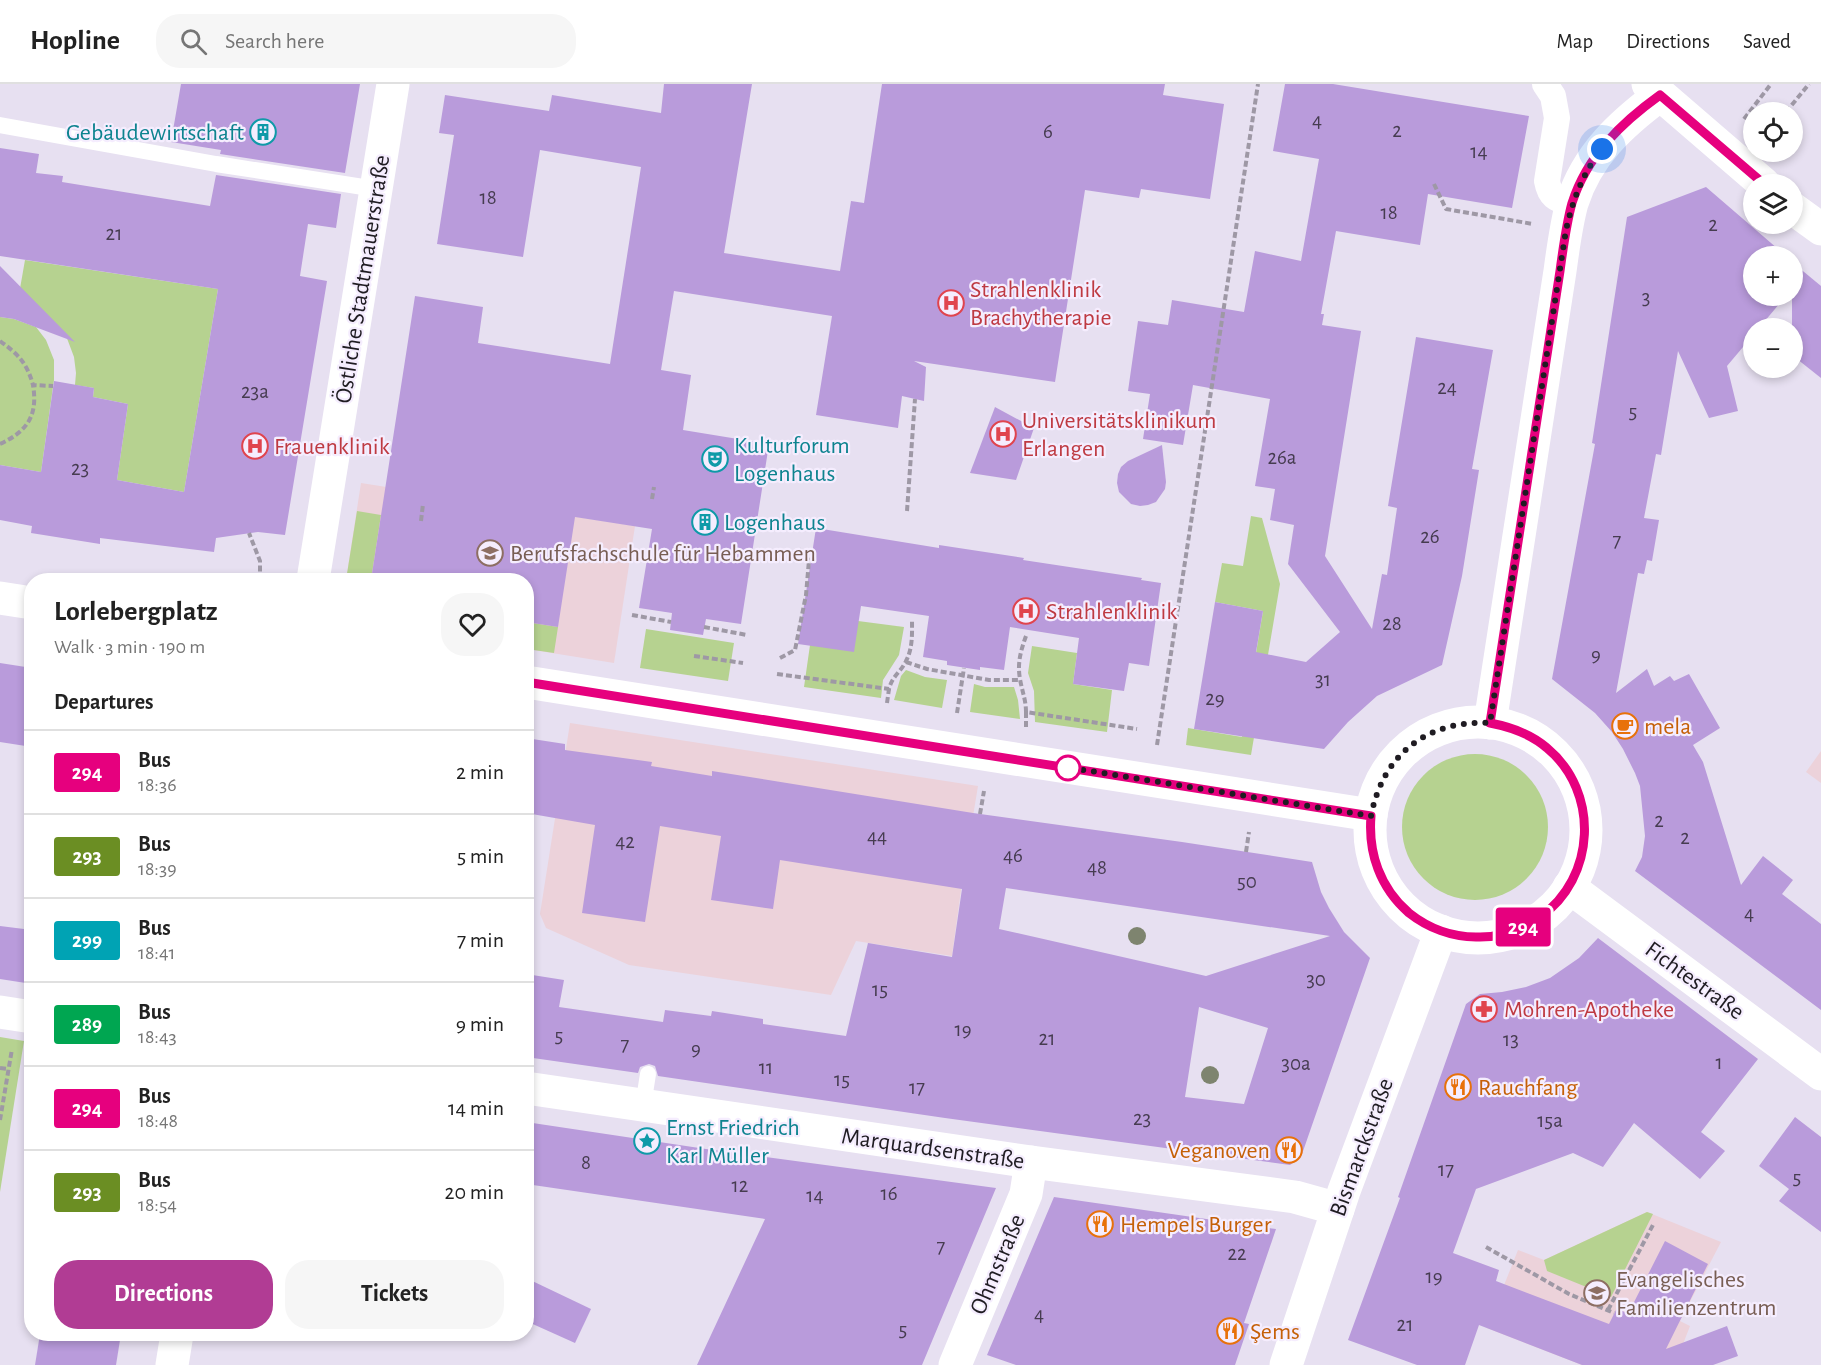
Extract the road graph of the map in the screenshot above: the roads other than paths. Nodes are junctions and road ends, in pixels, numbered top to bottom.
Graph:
1 (393, 84) edge
2 (1549, 90) edge
3 (1654, 90) edge
4 (0, 125) edge
5 (1752, 174) edge
6 (376, 189) junction
7 (1803, 216) edge
8 (1569, 217) junction
9 (1821, 229) edge
10 (314, 573) edge
11 (0, 598) edge
12 (24, 602) edge
13 (534, 683) edge
14 (1490, 723) junction
15 (1371, 816) junction
16 (1569, 887) junction
17 (1441, 931) junction
18 (0, 1012) edge
19 (24, 1016) edge
20 (648, 1074) dead end
21 (1821, 1074) edge
22 (534, 1089) edge
23 (643, 1106) junction
24 (1031, 1162) junction
25 (1338, 1209) junction
26 (176, 1341) edge
27 (172, 1365) edge
28 (955, 1365) edge
29 (1286, 1365) edge

1 - 6 street, Östliche Stadtmauerstraße
2 - 8 street
3 - 5 street
3 - 8 street
4 - 6 lane
6 - 10 street, Östliche Stadtmauerstraße
7 - 9 street
8 - 14 street
11 - 12 street
13 - 15 street
14 - 15 street
14 - 16 street
15 - 17 street
16 - 17 street
16 - 21 street, Fichtestraße
17 - 25 street, Bismarckstraße
18 - 19 street
20 - 23 lane
22 - 23 street, Marquardsenstraße
23 - 24 street, Marquardsenstraße
24 - 25 street, Marquardsenstraße
24 - 28 street, Ohmstraße
25 - 29 street, Bismarckstraße
26 - 27 street

